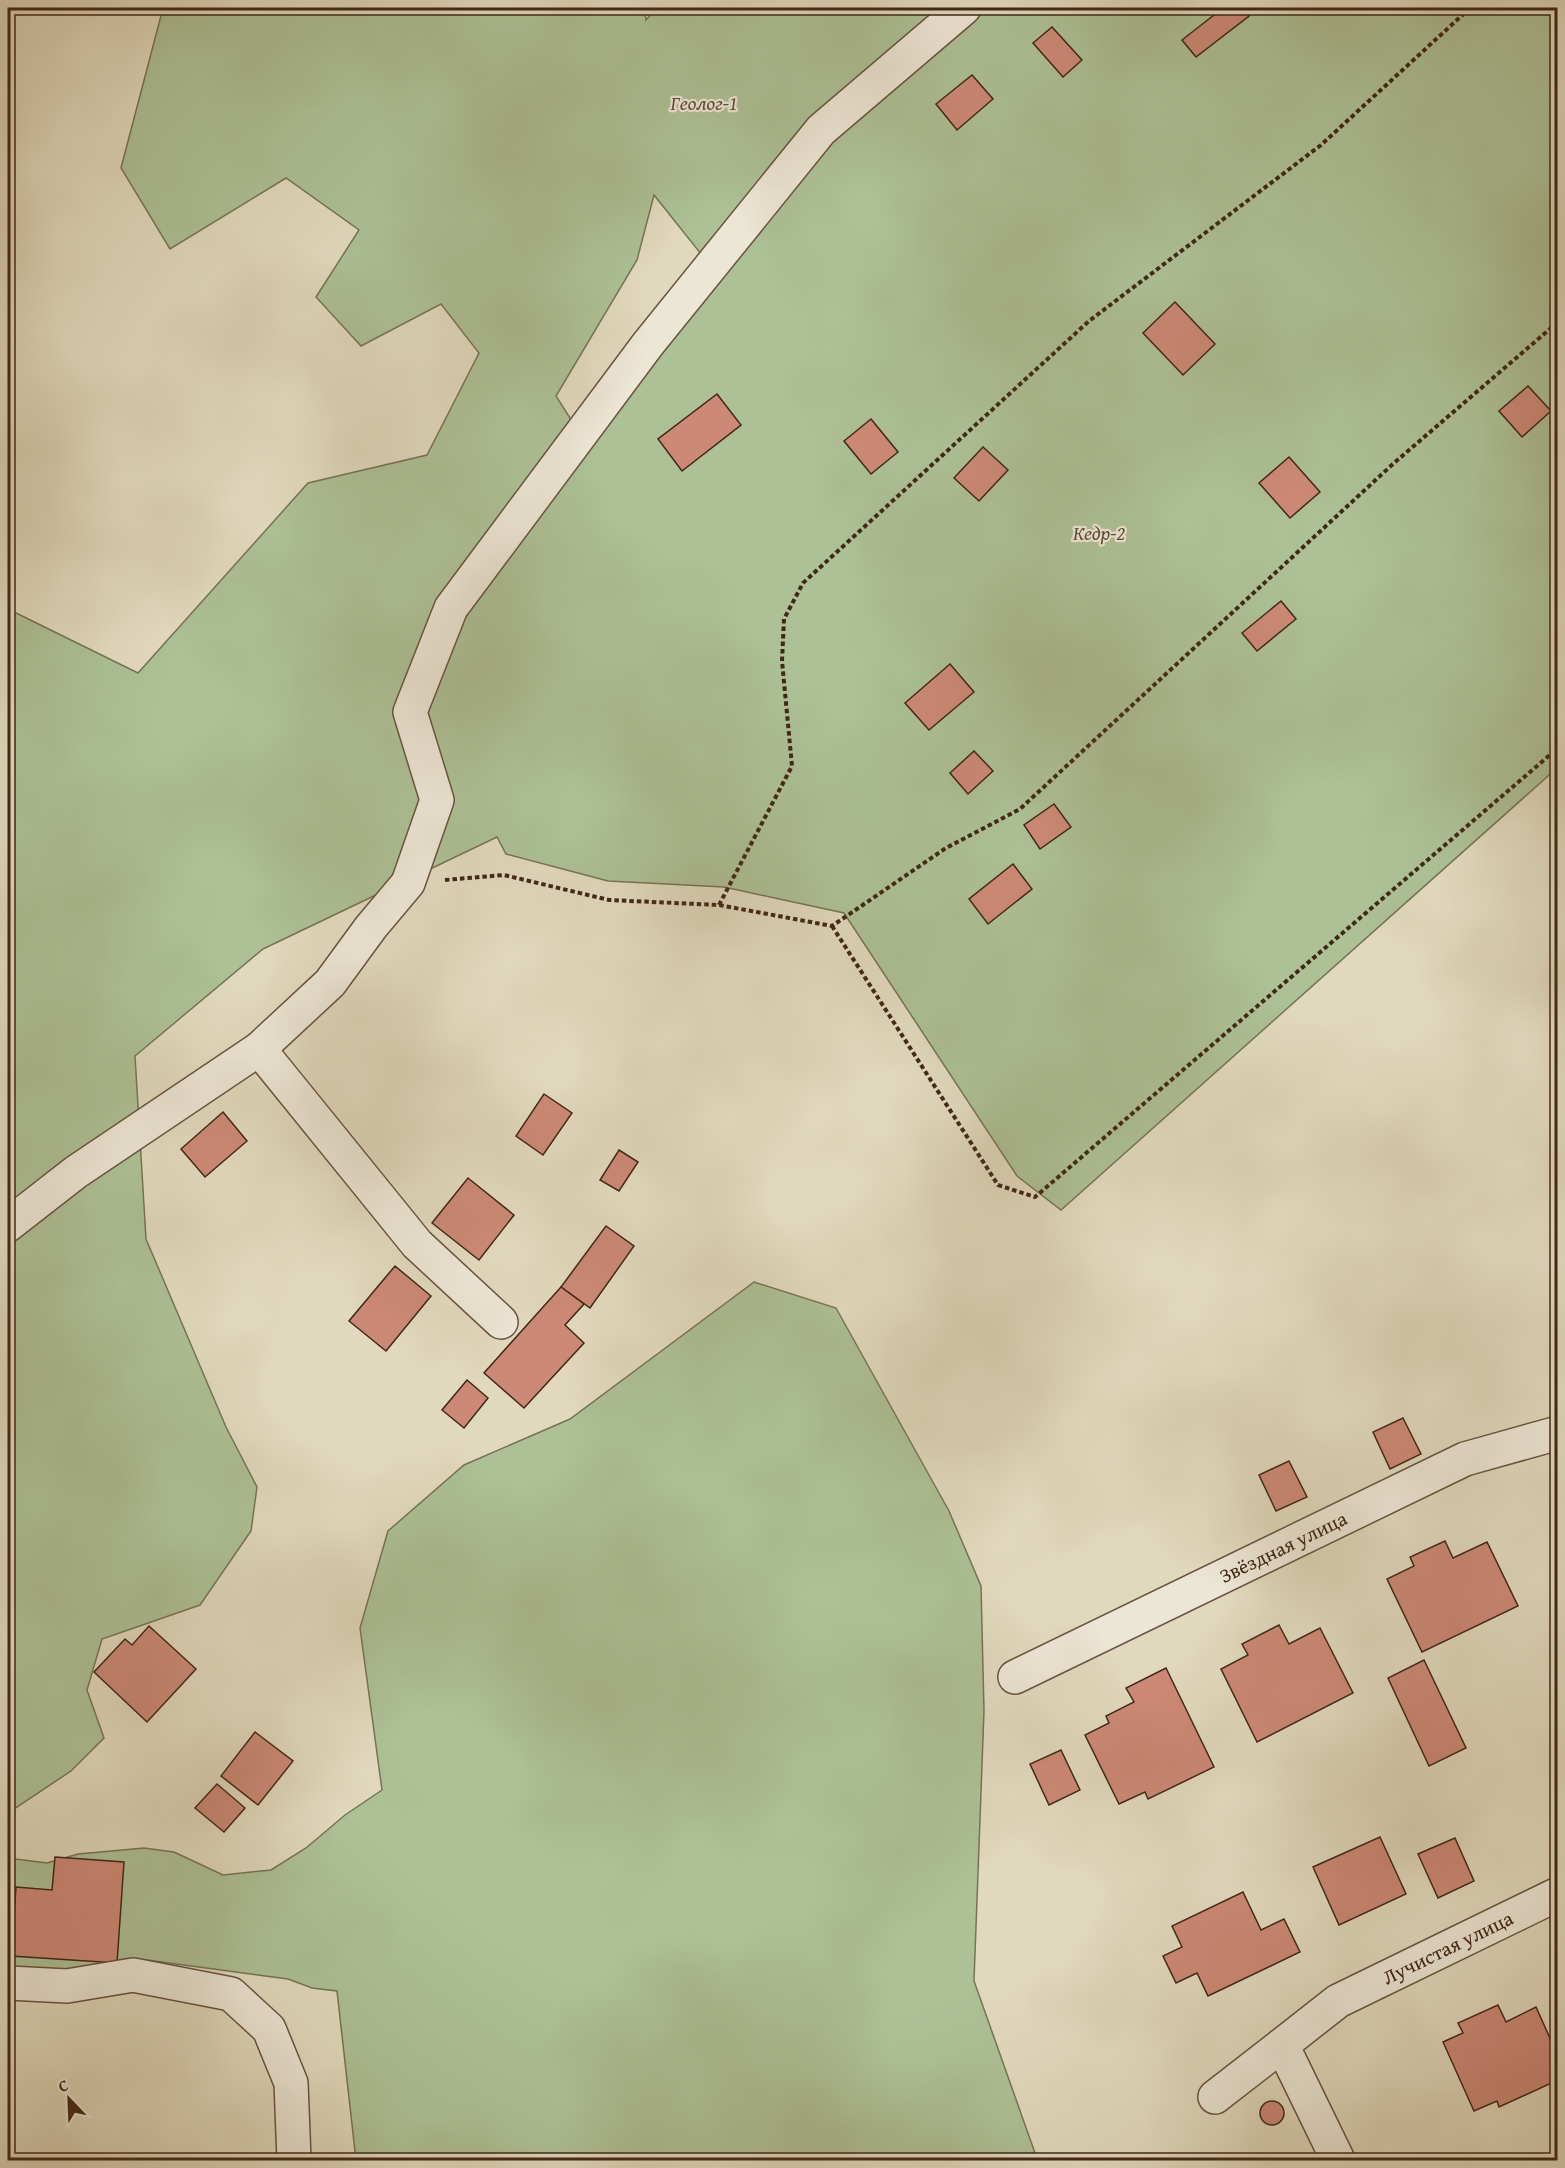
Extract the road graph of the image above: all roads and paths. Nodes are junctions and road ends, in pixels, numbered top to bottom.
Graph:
1 (964, 8) edge
2 (1470, 8) edge
3 (1557, 322) edge
4 (1557, 748) edge
5 (408, 884) junction
6 (719, 905) junction
7 (832, 926) junction
8 (259, 1049) junction
9 (8, 1225) edge
10 (501, 1322) dead end
11 (1557, 1433) edge
12 (1014, 1677) dead end
13 (1557, 1894) edge
14 (8, 1983) edge
15 (1281, 2045) junction
16 (1215, 2097) dead end
17 (294, 2160) edge
18 (1338, 2160) edge

1 - 5 street
2 - 6 path
3 - 7 path
4 - 7 path
5 - 6 path
5 - 8 street
6 - 7 path
8 - 9 street
8 - 10 street
11 - 12 street, Звёздная улица
13 - 15 street, Лучистая улица
14 - 17 street
15 - 16 street, Лучистая улица
15 - 18 street

